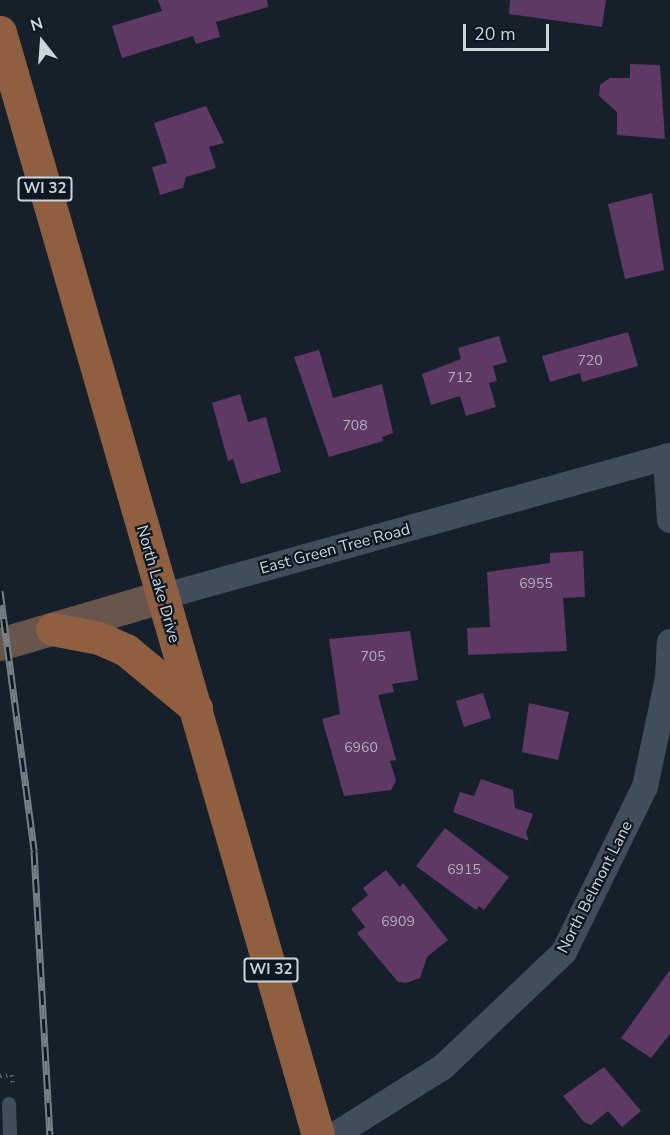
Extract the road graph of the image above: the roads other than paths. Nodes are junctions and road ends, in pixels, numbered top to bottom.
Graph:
1 (0, 32) edge
2 (668, 456) edge
3 (670, 520) edge
4 (161, 597) junction
5 (51, 629) junction
6 (670, 642) edge
7 (0, 644) edge
8 (196, 708) junction
9 (9, 1104) dead end
10 (10, 1135) edge
11 (318, 1135) edge
12 (335, 1135) edge

1 - 4 main road, North Lake Drive / WI 32
2 - 3 street
2 - 4 street, East Green Tree Road
4 - 5 street, East Green Tree Road
4 - 8 main road, North Lake Drive / WI 32
5 - 7 street, East Green Tree Road
5 - 8 main road
6 - 12 street, North Belmont Lane
8 - 11 main road, North Lake Drive / WI 32
9 - 10 lane

